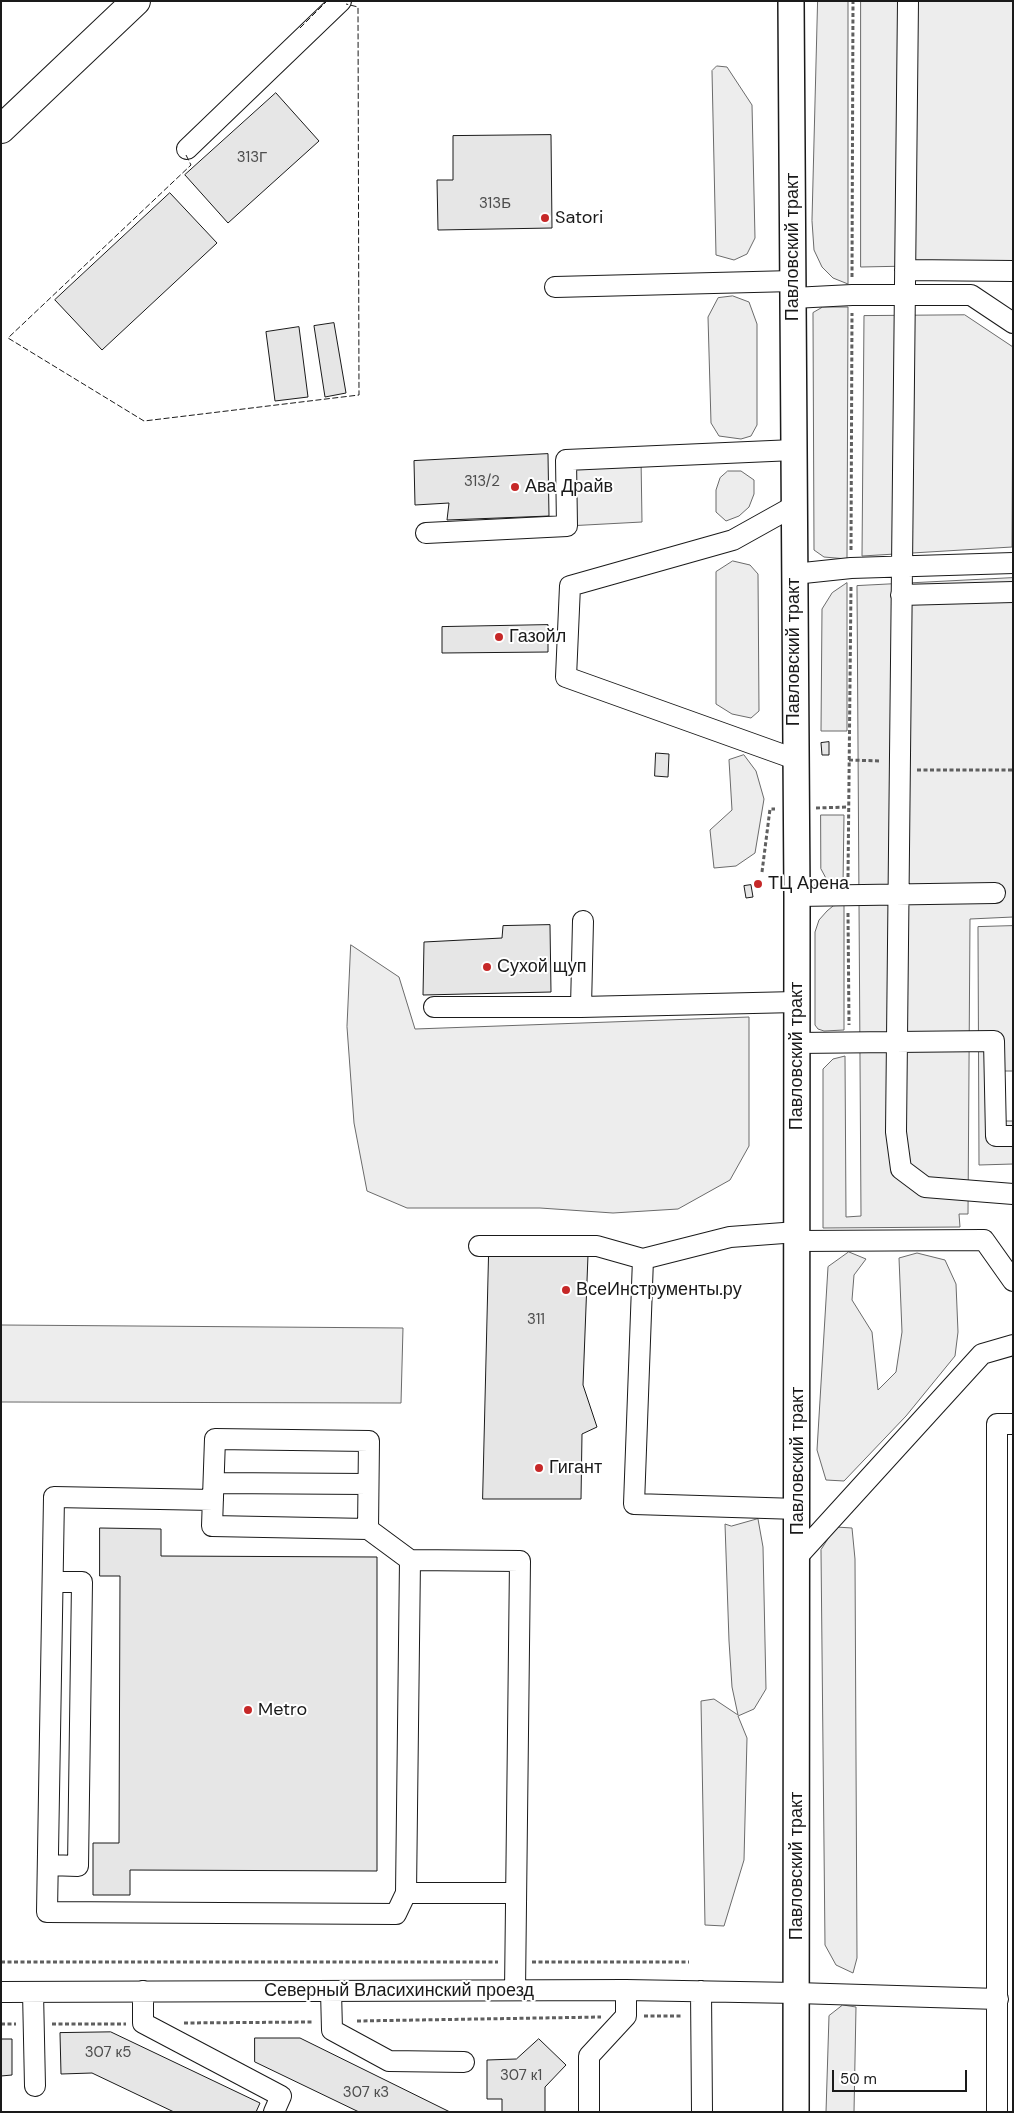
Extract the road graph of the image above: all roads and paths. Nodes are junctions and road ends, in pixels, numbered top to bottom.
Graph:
1 (136, 1) edge
2 (341, 1) edge
3 (791, 1) edge
4 (908, 1) edge
5 (1, 129) edge
6 (187, 149) dead end
7 (905, 270) junction
8 (1013, 271) edge
9 (555, 287) dead end
10 (793, 289) junction
11 (905, 296) junction
12 (1013, 323) edge
13 (794, 450) junction
14 (794, 506) junction
15 (426, 533) dead end
16 (1013, 563) edge
17 (902, 567) junction
18 (851, 568) junction
19 (794, 574) junction
20 (1013, 592) edge
21 (901, 595) junction
22 (795, 759) junction
23 (849, 760) junction
24 (899, 770) junction
25 (1013, 770) edge
26 (995, 893) dead end
27 (848, 894) junction
28 (898, 894) junction
29 (797, 896) junction
30 (583, 921) dead end
31 (796, 1002) junction
32 (434, 1007) dead end
33 (581, 1007) junction
34 (896, 1042) junction
35 (796, 1043) junction
36 (850, 1043) junction
37 (1013, 1136) edge
38 (1013, 1194) edge
39 (797, 1236) junction
40 (479, 1246) dead end
41 (643, 1259) junction
42 (1013, 1280) edge
43 (1013, 1345) edge
44 (1013, 1424) edge
45 (368, 1484) junction
46 (214, 1492) junction
47 (798, 1509) junction
48 (368, 1528) junction
49 (798, 1556) junction
50 (410, 1560) junction
51 (53, 1582) junction
52 (48, 1865) junction
53 (406, 1893) junction
54 (516, 1893) junction
55 (1, 1962) edge
56 (515, 1962) junction
57 (689, 1962) dead end
58 (515, 1990) junction
59 (626, 1990) junction
60 (331, 1991) junction
61 (701, 1991) junction
62 (1, 1992) edge
63 (33, 1992) junction
64 (143, 1992) junction
65 (796, 1993) junction
66 (998, 1999) junction
67 (464, 2062) dead end
68 (34, 2086) dead end
69 (274, 2112) edge
70 (589, 2112) edge
71 (702, 2112) edge
72 (796, 2112) edge
73 (998, 2112) edge

1 - 5 highway
2 - 6 street
3 - 10 main road, Павловский тракт
4 - 7 street
7 - 8 street
7 - 11 street
9 - 10 street
10 - 11 street
10 - 13 main road, Павловский тракт
11 - 12 street
11 - 17 street
13 - 14 main road, Павловский тракт
13 - 15 street
14 - 19 main road, Павловский тракт
14 - 22 street
16 - 17 street
17 - 18 street
17 - 21 street
18 - 19 street
18 - 23 path
19 - 22 main road, Павловский тракт
20 - 21 street
21 - 24 street
22 - 29 main road, Павловский тракт
23 - 24 path
23 - 27 path
24 - 25 path
24 - 28 street
26 - 28 street
27 - 28 street
27 - 29 street
27 - 36 path
28 - 34 street
29 - 31 main road, Павловский тракт
30 - 33 street
31 - 33 street
31 - 35 main road, Павловский тракт
32 - 33 street
34 - 36 street
34 - 37 street
34 - 38 street
35 - 36 street
35 - 39 main road, Павловский тракт
39 - 41 street
39 - 42 street
39 - 47 main road, Павловский тракт
40 - 41 street
41 - 47 street
43 - 49 street
44 - 66 street
45 - 46 street
45 - 46 street
45 - 48 street
46 - 48 street
46 - 51 street
47 - 49 main road, Павловский тракт
48 - 50 street
49 - 65 main road, Павловский тракт
50 - 53 street
50 - 54 street
51 - 52 street
51 - 52 street
52 - 53 street
53 - 54 street
54 - 56 street
55 - 56 path
56 - 57 path
56 - 58 street
58 - 59 street, Северный Власихинский проезд
58 - 60 street, Северный Власихинский проезд
59 - 61 street, Северный Власихинский проезд
59 - 70 street
60 - 64 street, Северный Власихинский проезд
60 - 67 street
61 - 65 street, Северный Власихинский проезд
61 - 71 street
62 - 63 street, Северный Власихинский проезд
63 - 64 street, Северный Власихинский проезд
63 - 68 street
64 - 69 street
65 - 66 street, Северный Власихинский проезд
65 - 72 main road, Павловский тракт
66 - 73 street

